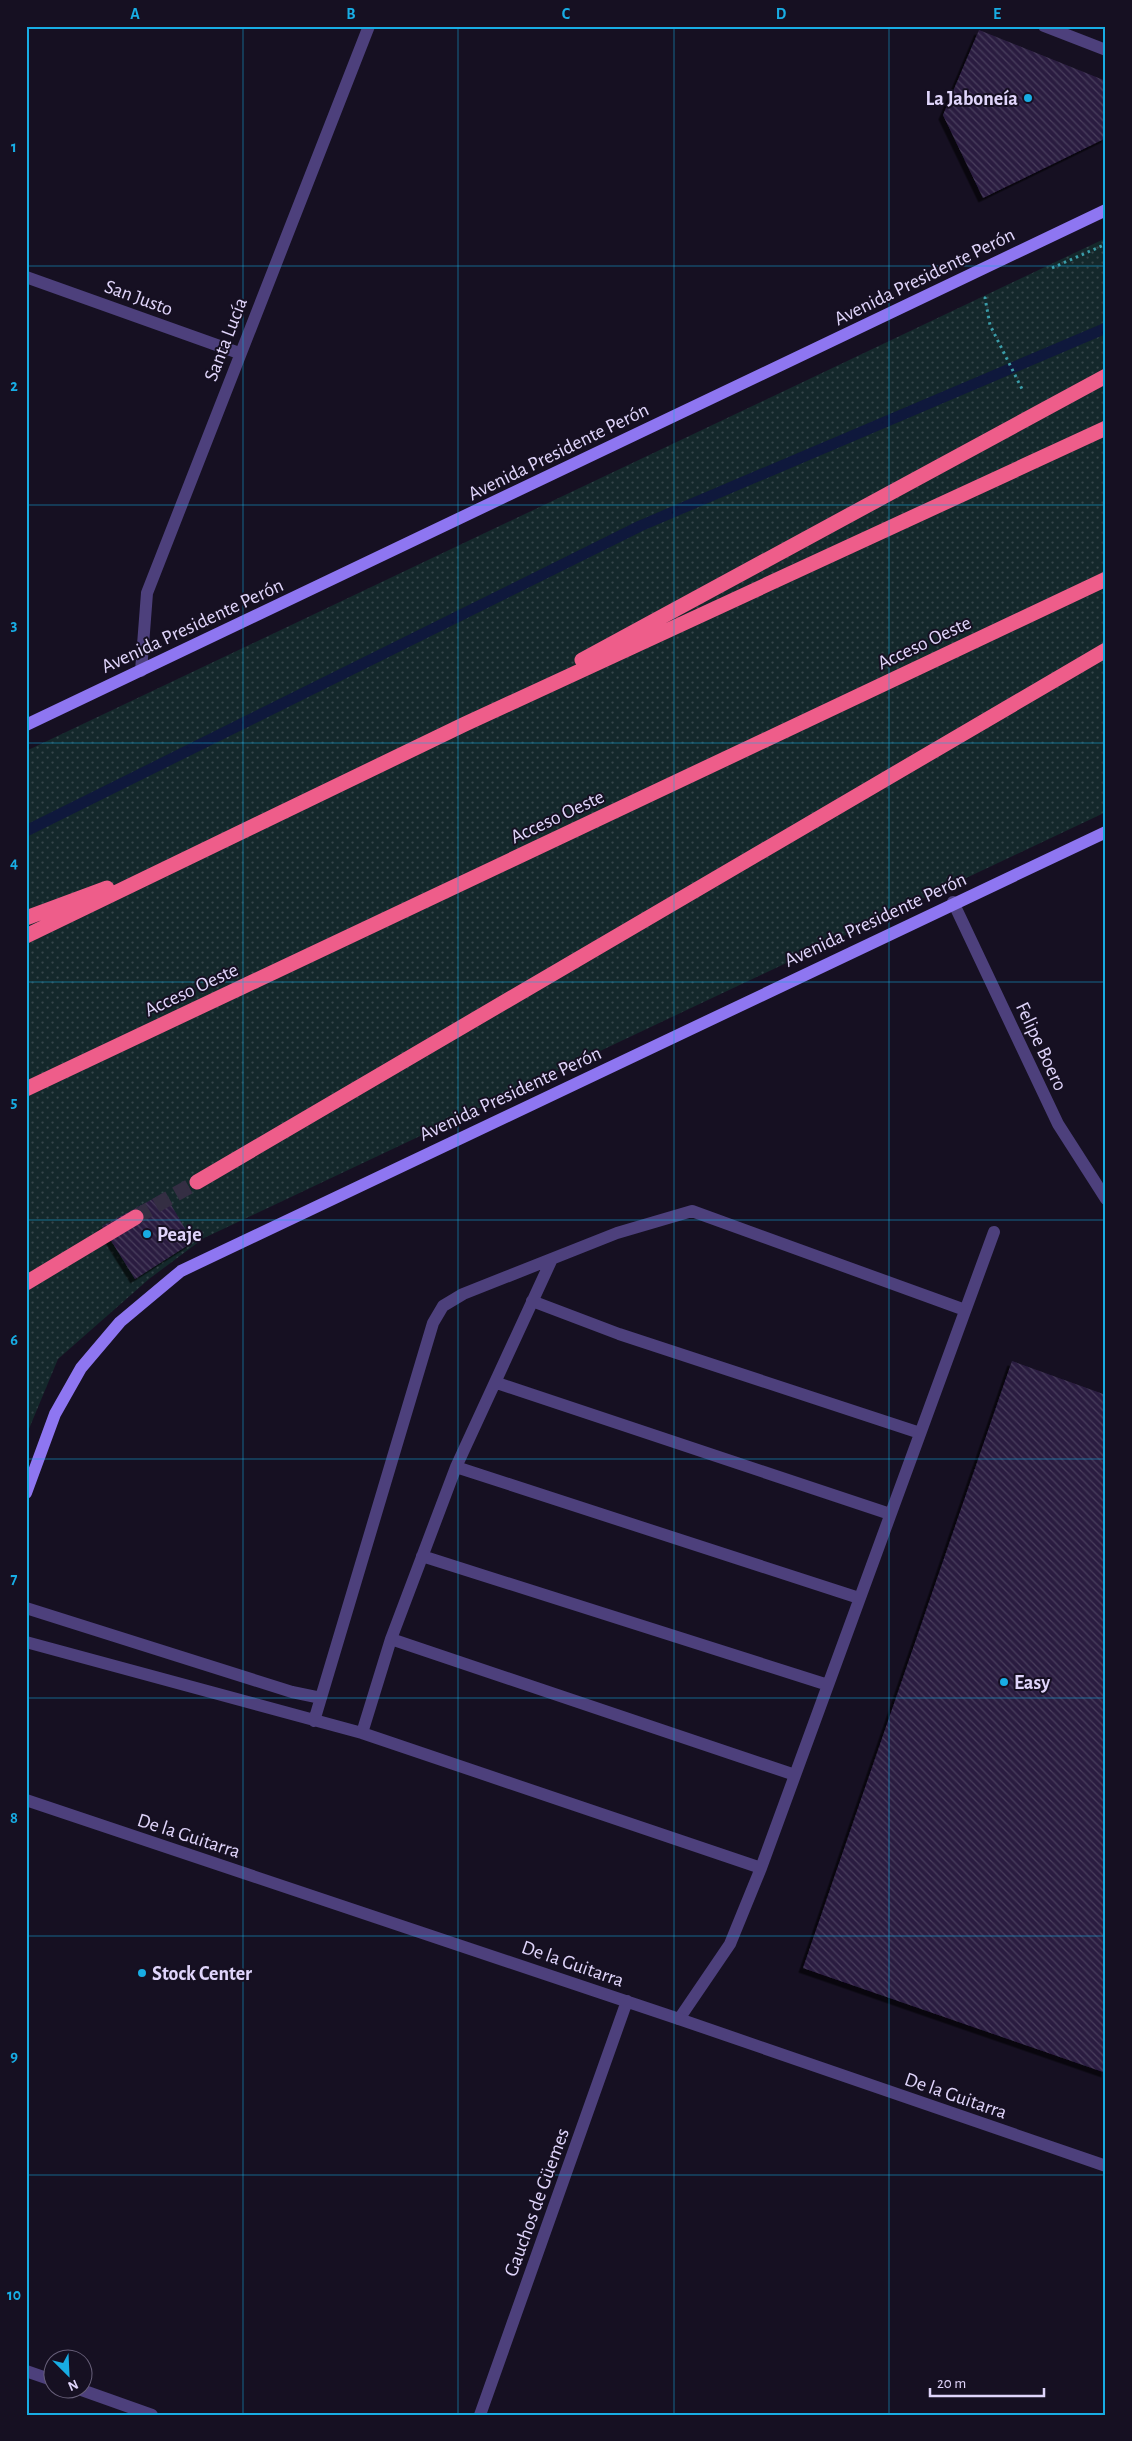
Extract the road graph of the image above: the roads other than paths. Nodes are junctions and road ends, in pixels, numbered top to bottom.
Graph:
1 (369, 26) edge
2 (1044, 26) edge
3 (1067, 31) edge
4 (1106, 50) edge
5 (1106, 210) edge
6 (26, 277) edge
7 (239, 353) junction
8 (1106, 376) edge
9 (1106, 428) edge
10 (1106, 578) edge
11 (1106, 650) edge
12 (140, 671) junction
13 (465, 724) junction
14 (26, 725) edge
15 (1106, 832) edge
16 (193, 857) junction
17 (954, 902) junction
18 (26, 918) edge
19 (26, 936) edge
20 (26, 1089) edge
21 (197, 1182) tunnel mouth
22 (1106, 1199) edge
23 (136, 1217) tunnel mouth
24 (994, 1232) dead end
25 (551, 1261) junction
26 (26, 1283) edge
27 (532, 1301) junction
28 (965, 1310) junction
29 (496, 1383) junction
30 (920, 1433) junction
31 (456, 1468) junction
32 (26, 1493) edge
33 (890, 1514) junction
34 (422, 1556) junction
35 (859, 1598) junction
36 (26, 1608) edge
37 (391, 1640) junction
38 (26, 1642) edge
39 (828, 1685) junction
40 (321, 1698) junction
41 (314, 1721) junction
42 (362, 1733) junction
43 (794, 1775) junction
44 (26, 1800) edge
45 (760, 1868) junction
46 (627, 2001) junction
47 (679, 2019) junction
48 (1106, 2166) edge
49 (26, 2371) edge
50 (42, 2377) edge
51 (92, 2394) edge
52 (152, 2415) edge
53 (480, 2415) edge

1 - 7 street, Santa Lucía
2 - 3 street
3 - 4 street
5 - 12 street, Avenida Presidente Perón
6 - 7 street, San Justo
7 - 12 street, Santa Lucía
8 - 13 highway
9 - 13 highway
10 - 20 highway, Acceso Oeste
11 - 21 highway
12 - 14 street, Avenida Presidente Perón
13 - 16 highway
15 - 17 street, Avenida Presidente Perón
16 - 18 highway
16 - 19 highway
17 - 22 street, Felipe Boero
17 - 32 street, Avenida Presidente Perón
23 - 26 highway
24 - 28 street
25 - 27 street
25 - 28 street
25 - 40 street
27 - 29 street
27 - 30 street
28 - 30 street
29 - 31 street
29 - 33 street
30 - 33 street
31 - 34 street
31 - 35 street
33 - 35 street
34 - 37 street
34 - 39 street
35 - 39 street
36 - 40 street
37 - 42 street
37 - 43 street
38 - 41 street
39 - 43 street
40 - 41 street
41 - 42 street
42 - 45 street
43 - 45 street
44 - 46 street, De la Guitarra
45 - 47 street
46 - 47 street, De la Guitarra
46 - 53 street, Gauchos de Güemes
47 - 48 street, De la Guitarra
49 - 50 street
51 - 52 street

